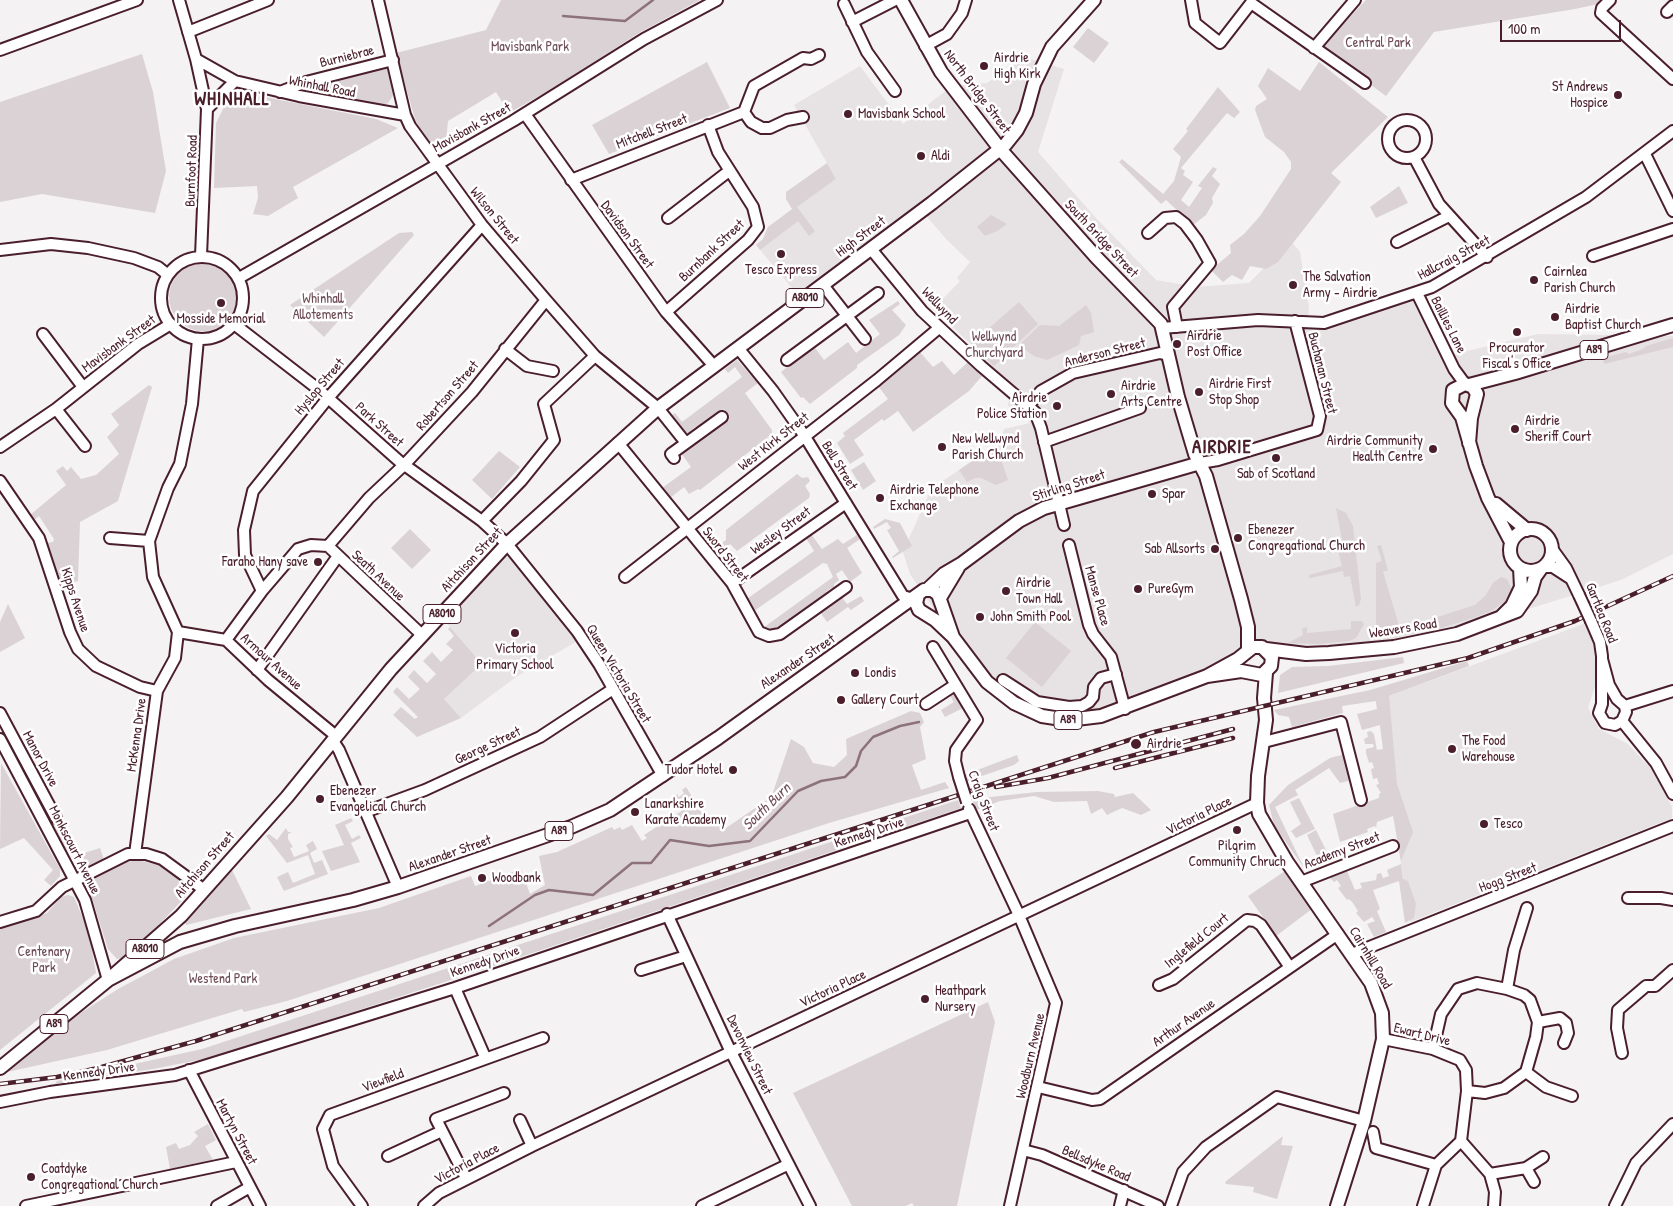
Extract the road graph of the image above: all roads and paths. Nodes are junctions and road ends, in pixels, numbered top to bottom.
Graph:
1 (137, 0) edge
2 (179, 0) edge
3 (268, 0) edge
4 (378, 0) edge
5 (717, 0) edge
6 (895, 0) edge
7 (901, 0) edge
8 (966, 0) edge
9 (1094, 0) edge
10 (1192, 0) edge
11 (1355, 0) edge
12 (1610, 0) edge
13 (844, 4) dead end
14 (852, 22) junction
15 (188, 32) junction
16 (925, 46) junction
17 (1314, 48) junction
18 (0, 50) edge
19 (819, 55) dead end
20 (196, 59) junction
21 (393, 60) junction
22 (1672, 77) edge
23 (235, 81) junction
24 (1365, 83) dead end
25 (895, 91) dead end
26 (279, 92) junction
27 (207, 109) junction
28 (744, 112) junction
29 (525, 114) junction
30 (405, 115) junction
31 (802, 117) dead end
32 (708, 125) junction
33 (1673, 131) edge
34 (1000, 148) junction
35 (1645, 154) junction
36 (1414, 157) dead end
37 (436, 164) junction
38 (729, 171) junction
39 (571, 180) junction
40 (1673, 211) edge
41 (1449, 216) junction
42 (668, 218) dead end
43 (482, 225) junction
44 (1673, 229) edge
45 (1148, 233) dead end
46 (1396, 242) dead end
47 (871, 248) junction
48 (0, 250) edge
49 (201, 256) junction
50 (1593, 256) dead end
51 (1487, 258) junction
52 (168, 275) junction
53 (239, 278) junction
54 (823, 285) junction
55 (878, 293) dead end
56 (1417, 293) junction
57 (546, 300) junction
58 (666, 312) junction
59 (846, 314) junction
60 (1295, 321) junction
61 (171, 324) junction
62 (234, 324) junction
63 (1673, 325) edge
64 (1177, 327) junction
65 (939, 328) junction
66 (1162, 328) junction
67 (43, 334) dead end
68 (198, 339) junction
69 (865, 339) dead end
70 (738, 348) junction
71 (505, 349) junction
72 (1168, 355) junction
73 (595, 356) junction
74 (786, 360) dead end
75 (714, 366) junction
76 (553, 371) dead end
77 (1515, 373) junction
78 (1462, 386) junction
79 (83, 387) junction
80 (328, 398) junction
81 (1476, 403) junction
82 (1029, 406) junction
83 (658, 408) junction
84 (1140, 408) dead end
85 (56, 409) junction
86 (1458, 409) junction
87 (722, 417) dead end
88 (804, 435) junction
89 (1044, 442) junction
90 (618, 443) junction
91 (686, 443) junction
92 (1469, 443) junction
93 (85, 446) dead end
94 (0, 447) edge
95 (674, 458) dead end
96 (1200, 463) junction
97 (404, 465) junction
98 (0, 481) edge
99 (1483, 485) junction
100 (846, 503) junction
101 (1058, 504) junction
102 (482, 520) junction
103 (1064, 525) dead end
104 (686, 528) junction
105 (1527, 530) junction
106 (110, 538) dead end
107 (149, 541) junction
108 (1511, 542) junction
109 (507, 544) junction
110 (1069, 545) dead end
111 (328, 546) junction
112 (1552, 550) junction
113 (338, 556) junction
114 (961, 564) junction
115 (1520, 568) junction
116 (1543, 568) junction
117 (625, 577) dead end
118 (1571, 578) junction
119 (732, 583) junction
120 (846, 588) dead end
121 (262, 591) junction
122 (919, 594) junction
123 (940, 600) junction
124 (925, 613) junction
125 (889, 616) junction
126 (1500, 618) junction
127 (1248, 627) junction
128 (178, 632) junction
129 (422, 635) junction
130 (953, 637) junction
131 (226, 640) junction
132 (933, 647) dead end
133 (1264, 648) junction
134 (1246, 651) junction
135 (1306, 654) junction
136 (1602, 659) junction
137 (257, 670) junction
138 (1269, 670) junction
139 (1249, 673) junction
140 (1116, 674) junction
141 (1207, 676) junction
142 (1021, 679) dead end
143 (1003, 680) dead end
144 (956, 685) junction
145 (1013, 688) junction
146 (613, 689) junction
147 (157, 691) junction
148 (1673, 691) edge
149 (1264, 698) junction
150 (1621, 703) junction
151 (926, 704) dead end
152 (1602, 704) junction
153 (1125, 709) junction
154 (0, 713) edge
155 (1622, 721) junction
156 (334, 738) junction
157 (0, 739) edge
158 (1264, 742) junction
159 (663, 776) junction
160 (38, 784) junction
161 (27, 789) junction
162 (1673, 794) edge
163 (1361, 800) dead end
164 (1257, 803) junction
165 (365, 812) junction
166 (970, 813) junction
167 (56, 818) dead end
168 (1673, 826) edge
169 (1393, 846) dead end
170 (135, 854) junction
171 (75, 880) junction
172 (1301, 882) junction
173 (398, 887) junction
174 (203, 889) junction
175 (1628, 898) dead end
176 (1673, 900) edge
177 (1527, 908) dead end
178 (667, 914) junction
179 (181, 916) junction
180 (1019, 916) junction
181 (0, 922) edge
182 (1338, 934) junction
183 (180, 942) junction
184 (1352, 954) junction
185 (686, 956) junction
186 (1289, 966) junction
187 (642, 970) dead end
188 (1673, 970) edge
189 (108, 980) junction
190 (1159, 985) dead end
191 (455, 988) junction
192 (1507, 989) junction
193 (1538, 1022) junction
194 (543, 1038) dead end
195 (1383, 1039) junction
196 (1564, 1043) dead end
197 (1433, 1048) junction
198 (731, 1052) junction
199 (1622, 1053) dead end
200 (485, 1057) junction
201 (0, 1068) edge
202 (189, 1070) junction
203 (1526, 1072) junction
204 (1038, 1087) junction
205 (1467, 1091) junction
206 (504, 1092) dead end
207 (1572, 1096) dead end
208 (0, 1102) edge
209 (520, 1120) dead end
210 (1364, 1121) junction
211 (1673, 1124) edge
212 (442, 1131) junction
213 (1373, 1132) dead end
214 (1461, 1142) junction
215 (532, 1146) junction
216 (1023, 1150) junction
217 (388, 1156) dead end
218 (1543, 1157) dead end
219 (236, 1162) junction
220 (787, 1165) junction
221 (1436, 1165) junction
222 (1526, 1168) junction
223 (1490, 1174) junction
224 (466, 1178) junction
225 (1534, 1182) dead end
226 (250, 1187) junction
227 (1124, 1190) junction
228 (26, 1206) edge
229 (218, 1206) edge
230 (260, 1206) edge
231 (362, 1206) edge
232 (424, 1206) edge
233 (702, 1206) edge
234 (810, 1206) edge
235 (1010, 1206) edge
236 (1120, 1206) edge
237 (1158, 1206) edge
238 (1172, 1206) edge
239 (1337, 1206) edge
240 (1423, 1206) edge
241 (1494, 1206) edge
242 (1615, 1206) edge

1 - 18 street
2 - 15 street
3 - 15 street
4 - 21 street, Wilson Street
5 - 29 street, Mavisbank Street
6 - 14 street
7 - 16 main road, North Bridge Street
8 - 16 street
9 - 34 main road, A8010
10 - 17 street
11 - 17 street
12 - 22 street
13 - 14 street
14 - 25 street
15 - 20 street
16 - 34 main road, North Bridge Street
17 - 24 street
19 - 28 street
20 - 23 street, Whinhall Road
20 - 27 street, Burnfoot Road
21 - 26 street, Burniebrae
21 - 30 street, Wilson Street
23 - 26 street, Whinhall Road
23 - 27 street
26 - 30 street, Whinhall Road
27 - 49 street, Burnfoot Road
28 - 31 street
28 - 32 street, Mitchell Street
29 - 37 street, Mavisbank Street
29 - 39 street, Davidson Street
30 - 37 street, Wilson Street
32 - 38 street, Burnbank Street
32 - 39 street, Mitchell Street
33 - 35 street, Hallcraig Street
34 - 47 main road, High Street / A8010
34 - 66 main road, South Bridge Street
35 - 40 street
35 - 51 street, Hallcraig Street
36 - 41 street
37 - 43 street, Wilson Street
37 - 53 street, Mavisbank Street
38 - 42 street
38 - 58 street, Burnbank Street
39 - 58 street, Davidson Street
41 - 46 street
41 - 51 street
43 - 57 street, Wilson Street
43 - 80 street, Hyslop Street
44 - 50 street
45 - 64 street
47 - 54 main road, High Street / A8010
47 - 65 street, Wellwynd
48 - 52 street
49 - 52 street
49 - 53 street
51 - 56 street, Hallcraig Street
52 - 61 street
53 - 62 street
54 - 59 street
54 - 70 main road, High Street / A8010
55 - 59 street
56 - 60 street, Hallcraig Street
56 - 78 street, Baillies Lane
57 - 71 street, Robertson Street
57 - 73 street, Wilson Street
58 - 75 street, Davidson Street
59 - 69 street
59 - 74 street
60 - 64 street, Hallcraig Street
60 - 96 street, Buchanan Street
61 - 68 street
61 - 79 street, Mavisbank Street
62 - 68 street
62 - 80 street, Park Street
63 - 77 main road, A89
64 - 66 street, Hallcraig Street
65 - 82 street, Wellwynd
65 - 88 street, West Kirk Street
66 - 72 main road, South Bridge Street
67 - 79 street, Mavisbank Street
68 - 107 street
70 - 75 main road, Aitchison Street / A8010
70 - 88 street, Bell Street
71 - 76 street
71 - 97 street, Robertson Street
72 - 82 street, Anderson Street
72 - 96 main road, South Bridge Street
73 - 83 street, Wilson Street
73 - 102 street
75 - 83 main road, Aitchison Street / A8010
77 - 78 main road, A89
77 - 81 main road, A89
78 - 81 main road
78 - 86 main road
79 - 85 street, Mavisbank Street
80 - 97 street, Park Street
80 - 121 street, Hyslop Street
81 - 86 main road
81 - 92 main road
82 - 89 street, Wellwynd
83 - 90 main road, Aitchison Street / A8010
83 - 91 street, Wilson Street
84 - 89 street
85 - 93 street
85 - 94 street, Mavisbank Street
86 - 92 main road
87 - 91 street
88 - 100 street, Bell Street
88 - 104 street, West Kirk Street
89 - 101 street, Wellwynd
90 - 104 street, Sword Street
90 - 109 main road, Aitchison Street / A8010
91 - 95 street
92 - 99 main road
96 - 101 main road, Stirling Street
96 - 127 main road, South Bridge Street
97 - 102 street, Park Street
97 - 111 street, Robertson Street
98 - 147 street, Kipps Avenue
99 - 105 main road
99 - 108 main road
100 - 119 street, Wesley Street
100 - 122 street, Bell Street
101 - 103 street
101 - 114 main road, Stirling Street
102 - 109 street, Park Street
104 - 117 street, West Kirk Street
104 - 119 street, Sword Street
105 - 108 main road
105 - 112 main road
106 - 107 street
107 - 128 street
108 - 115 main road
109 - 129 main road, Aitchison Street / A8010
109 - 146 street, Queen Victoria Street
110 - 140 street, Manse Place
111 - 113 street
111 - 121 street
112 - 116 main road
112 - 118 street, Gartlea Road
113 - 129 street, Seath Avenue
113 - 137 street
114 - 122 main road, Stirling Street
114 - 123 main road, Stirling Street
115 - 116 main road
115 - 126 main road, Weavers Road
116 - 118 street, Gartlea Road
116 - 126 main road, Weavers Road
118 - 136 street, Gartlea Road, bridge
119 - 120 street, Sword Street
121 - 131 street
122 - 123 main road
122 - 124 main road
122 - 125 main road, Alexander Street / A89
123 - 124 main road
123 - 130 main road, A89
124 - 125 main road, Alexander Street / A89
124 - 130 main road, A89
125 - 159 main road, Alexander Street / A89
126 - 135 main road, Weavers Road
127 - 133 main road
127 - 134 main road
128 - 131 street, Armour Avenue
128 - 147 street, McKenna Drive
129 - 156 main road, Aitchison Street / A8010
130 - 153 main road, A89
131 - 137 street, Armour Avenue
132 - 144 street, Craig Street
133 - 134 main road
133 - 135 main road, Weavers Road
133 - 138 main road
134 - 139 main road
134 - 141 main road, A89
135 - 138 main road, Weavers Road
136 - 150 street, Gartlea Road
136 - 152 street, Gartlea Road
137 - 156 street, Armour Avenue
138 - 139 main road
138 - 149 main road
139 - 141 main road, A89
139 - 149 main road
140 - 145 street
140 - 153 street, Manse Place
141 - 153 main road, A89
142 - 145 street
143 - 145 street
144 - 151 street
144 - 166 street, Craig Street, bridge
146 - 159 street, Queen Victoria Street
146 - 165 street, George Street
147 - 170 street, McKenna Drive
148 - 150 street
149 - 158 main road
150 - 152 street
150 - 155 street
152 - 155 street, Gartlea Road
154 - 160 street, Manor Drive
155 - 162 street
156 - 165 street
156 - 174 main road, Aitchison Street / A8010
157 - 161 street, Monkscourt Avenue
158 - 163 street
158 - 164 main road
159 - 173 main road, Alexander Street / A89
160 - 161 street
160 - 167 street, Manor Drive
161 - 171 street, Monkscourt Avenue
164 - 172 main road, Cairnhill Road
164 - 180 street, Victoria Place
165 - 173 street
166 - 178 street, Kennedy Drive
166 - 180 street, Craig Street
168 - 184 street, Hogg Street
169 - 172 street, Academy Street
170 - 171 street
170 - 174 street
171 - 181 street
171 - 189 street, Monkscourt Avenue
172 - 182 main road, Cairnhill Road
173 - 183 main road, Alexander Street / A89
174 - 179 main road, Aitchison Street / A8010
175 - 176 street
177 - 192 street
178 - 185 street, Devonview Street
178 - 191 street, Kennedy Drive
179 - 183 main road, Aitchison Street
179 - 189 main road, Aitchison Street / A8010
180 - 198 street, Victoria Place
180 - 204 street, Woodburn Avenue
182 - 184 main road, Cairnhill Road
182 - 186 street, Arthur Avenue
183 - 189 main road, Alexander Street / A89
184 - 195 main road, Cairnhill Road
185 - 187 street
185 - 198 street, Devonview Street
186 - 190 street, Inglefield Court
186 - 204 street, Arthur Avenue
188 - 199 street
189 - 201 main road, Alexander Street / A89
191 - 200 street
191 - 202 street, Kennedy Drive
192 - 193 street
192 - 197 street
193 - 196 street
193 - 203 street
194 - 200 street, Viewfield
195 - 197 street, Ewart Drive
195 - 210 main road, Cairnhill Road
197 - 205 street, Ewart Drive
198 - 215 street, Victoria Place
198 - 220 street, Devonview Street
200 - 231 street, Viewfield
202 - 208 street, Kennedy Drive
202 - 219 street, Martyn Street
203 - 205 street
203 - 207 street
204 - 216 street, Woodburn Avenue
205 - 214 street, Ewart Drive
206 - 212 street
209 - 215 street
210 - 238 street
210 - 239 main road, Cairnhill Road
211 - 242 street
212 - 217 street
212 - 224 street
213 - 221 street
214 - 221 street
214 - 223 street
215 - 224 street, Victoria Place
216 - 227 street, Bellsdyke Road
216 - 235 street, Woodburn Avenue
218 - 222 street
219 - 226 street, Martyn Street
219 - 228 street
220 - 233 street
220 - 234 street, Devonview Street
221 - 240 street
222 - 223 street
222 - 225 street
223 - 241 street
224 - 232 street, Victoria Place
226 - 229 street
226 - 230 street, Martyn Street
227 - 236 street
227 - 237 street, Bellsdyke Road

